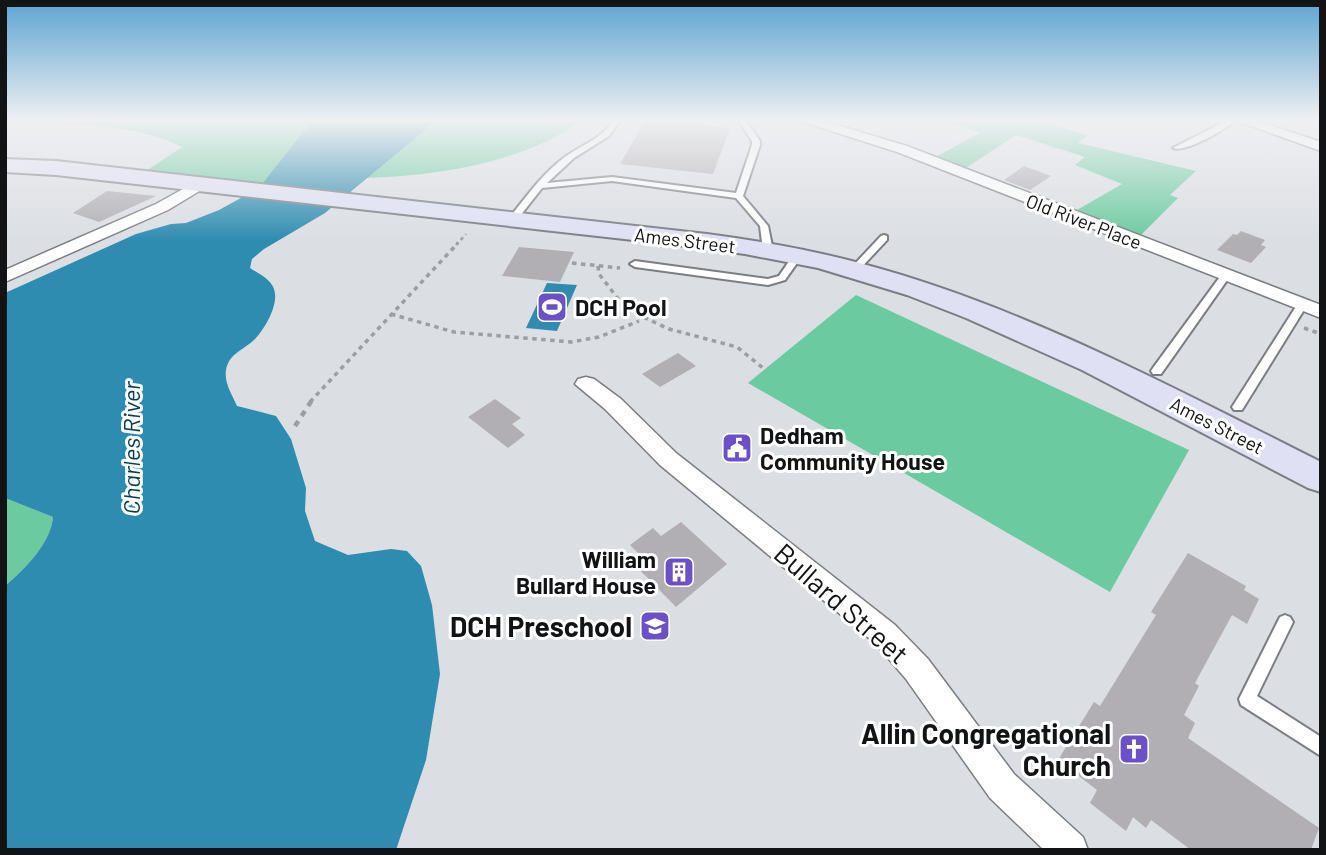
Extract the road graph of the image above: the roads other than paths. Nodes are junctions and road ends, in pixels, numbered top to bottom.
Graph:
1 (565, 161) edge
2 (750, 161) edge
3 (932, 161) edge
4 (5, 165) edge
5 (201, 184) junction
6 (541, 186) junction
7 (739, 196) junction
8 (513, 219) junction
9 (884, 238) dead end
10 (768, 251) junction
11 (797, 256) junction
12 (635, 264) road end
13 (855, 270) junction
14 (1225, 276) junction
15 (5, 277) edge
16 (1302, 305) junction
17 (1321, 312) edge
18 (1157, 371) dead end
19 (586, 384) dead end
20 (1238, 407) dead end
21 (1321, 478) edge
22 (1285, 622) dead end
23 (1321, 747) edge
24 (1070, 850) edge

1 - 6 lane
2 - 7 lane
3 - 14 street, Old River Place
4 - 5 street, Ames Street
5 - 8 street, Ames Street
5 - 15 street
6 - 7 lane
6 - 8 lane
7 - 10 lane
8 - 10 street, Ames Street
9 - 13 lane
10 - 11 street, Ames Street
11 - 12 lane
11 - 13 street, Ames Street
13 - 21 street, Ames Street
14 - 16 street, Old River Place
14 - 18 lane
16 - 17 street, Old River Place
16 - 20 lane
19 - 24 street, Bullard Street
22 - 23 lane

